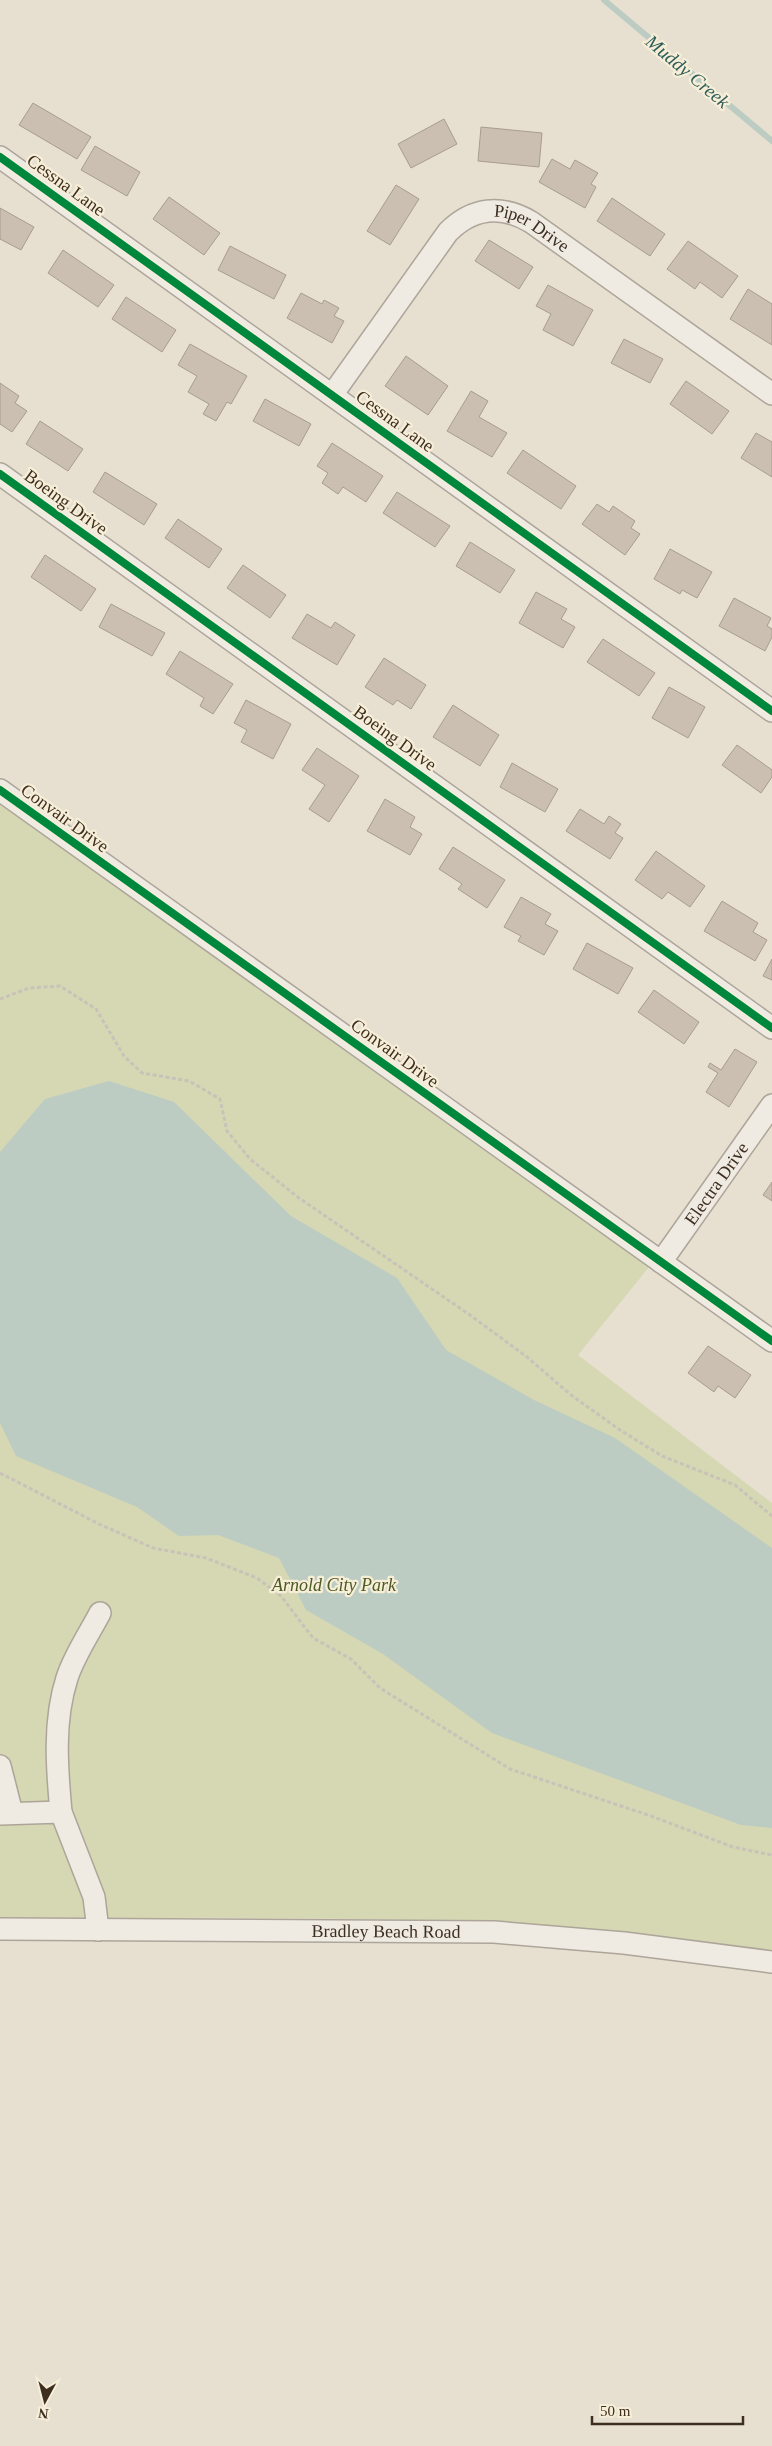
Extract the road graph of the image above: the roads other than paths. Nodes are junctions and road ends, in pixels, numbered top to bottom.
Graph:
1 (0, 157) edge
2 (772, 394) edge
3 (332, 395) junction
4 (0, 474) edge
5 (772, 711) edge
6 (0, 790) edge
7 (772, 1028) edge
8 (772, 1105) edge
9 (661, 1262) junction
10 (772, 1341) edge
11 (100, 1613) dead end
12 (0, 1766) edge
13 (61, 1812) junction
14 (6, 1813) edge
15 (0, 1929) edge
16 (98, 1930) junction
17 (772, 1962) edge

1 - 3 street, Cessna Lane
2 - 3 street, Piper Drive
3 - 5 street, Cessna Lane
4 - 7 street, Boeing Drive
6 - 9 street, Convair Drive
8 - 9 street, Electra Drive
9 - 10 street, Convair Drive
11 - 13 street
12 - 14 street
13 - 14 street
13 - 16 street
15 - 16 street, Bradley Beach Road
16 - 17 street, Bradley Beach Road

